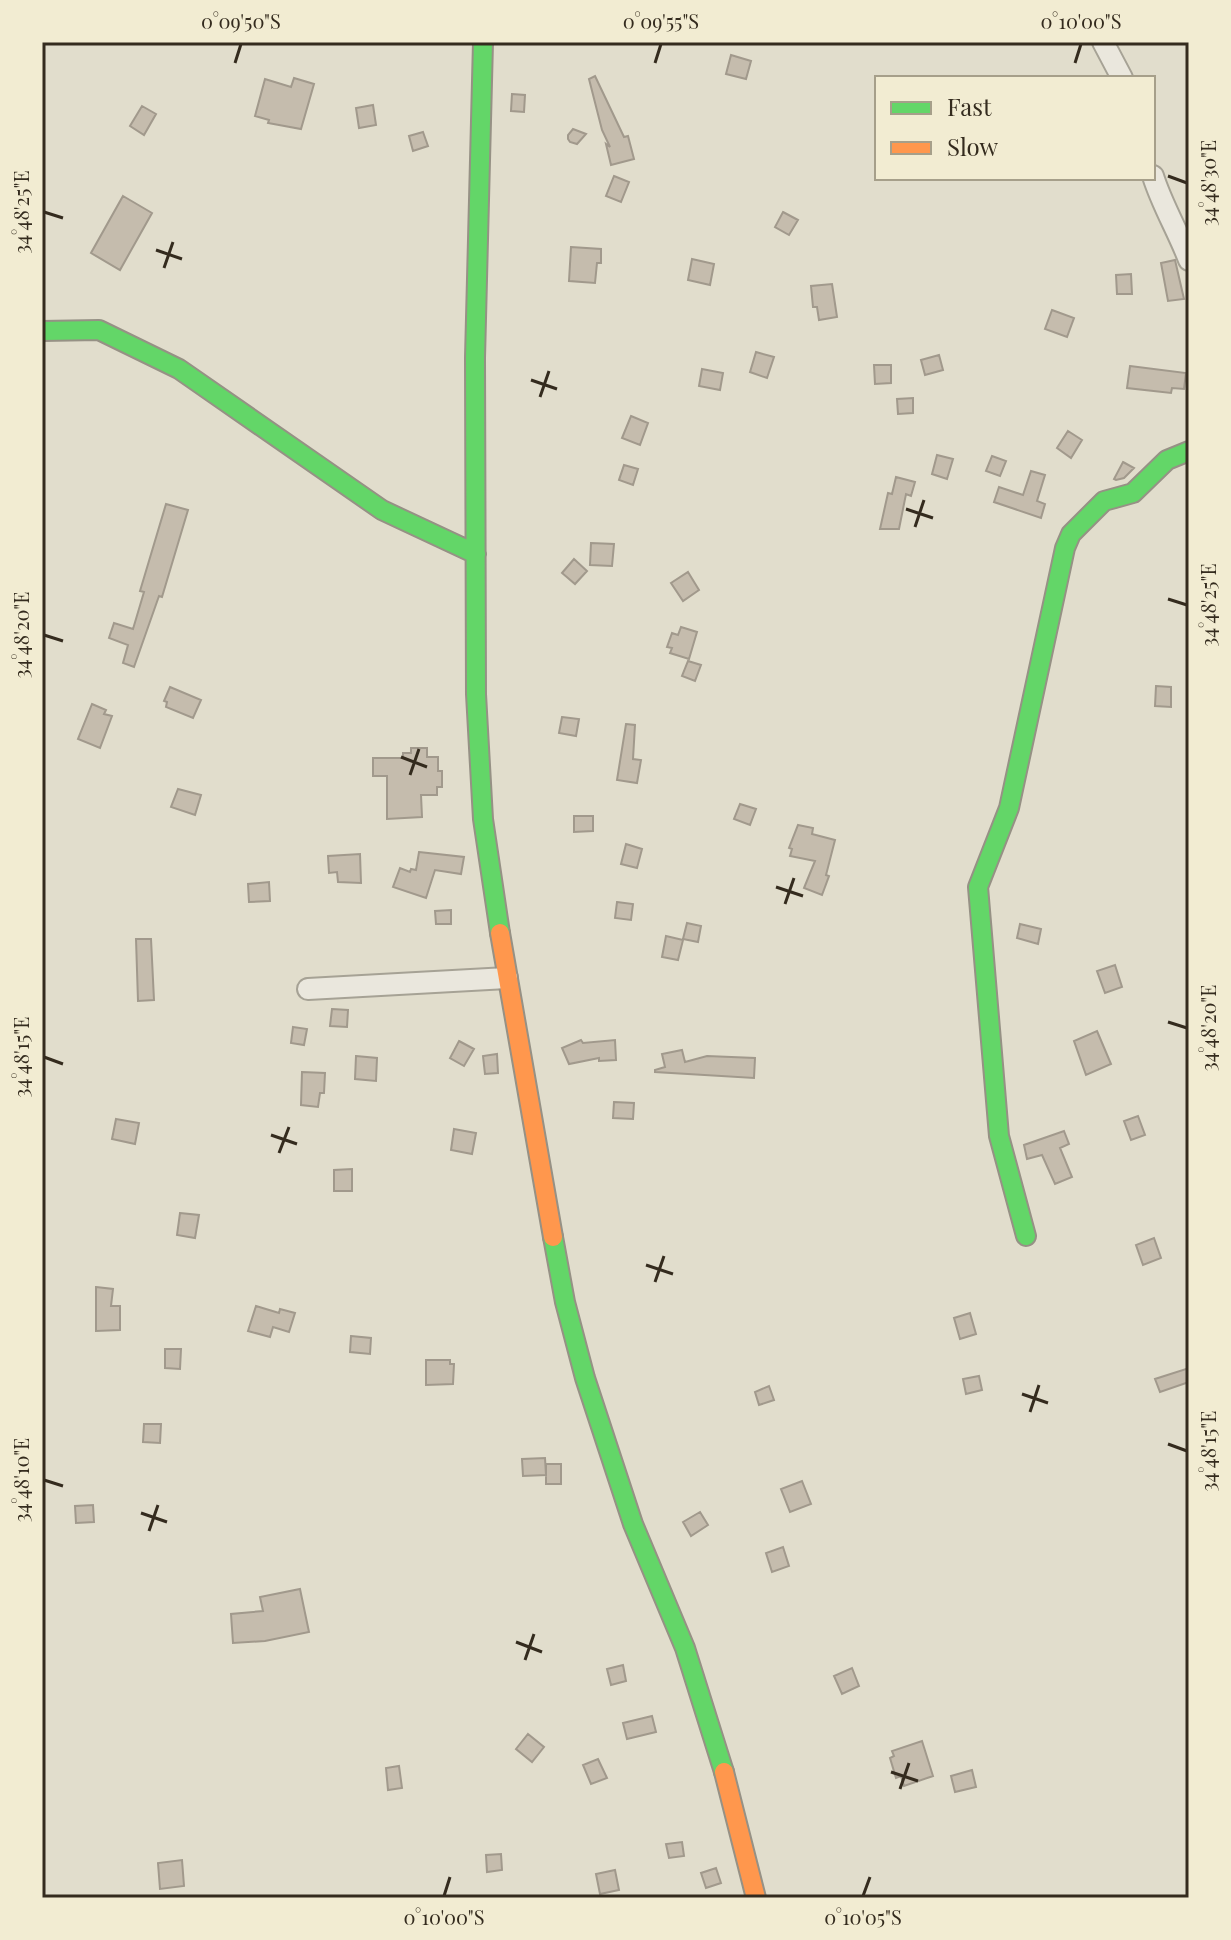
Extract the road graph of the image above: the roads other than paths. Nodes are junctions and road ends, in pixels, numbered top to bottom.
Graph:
1 (483, 42) edge
2 (1103, 42) edge
3 (1121, 76) edge
4 (1154, 180) edge
5 (1189, 260) edge
6 (42, 331) edge
7 (1189, 451) edge
8 (476, 554) junction
9 (507, 978) junction
10 (308, 989) dead end
11 (1026, 1236) dead end
12 (756, 1898) edge

1 - 8 street
2 - 3 street
4 - 5 street
6 - 8 street
7 - 11 street
8 - 9 street
9 - 10 street
9 - 12 street

